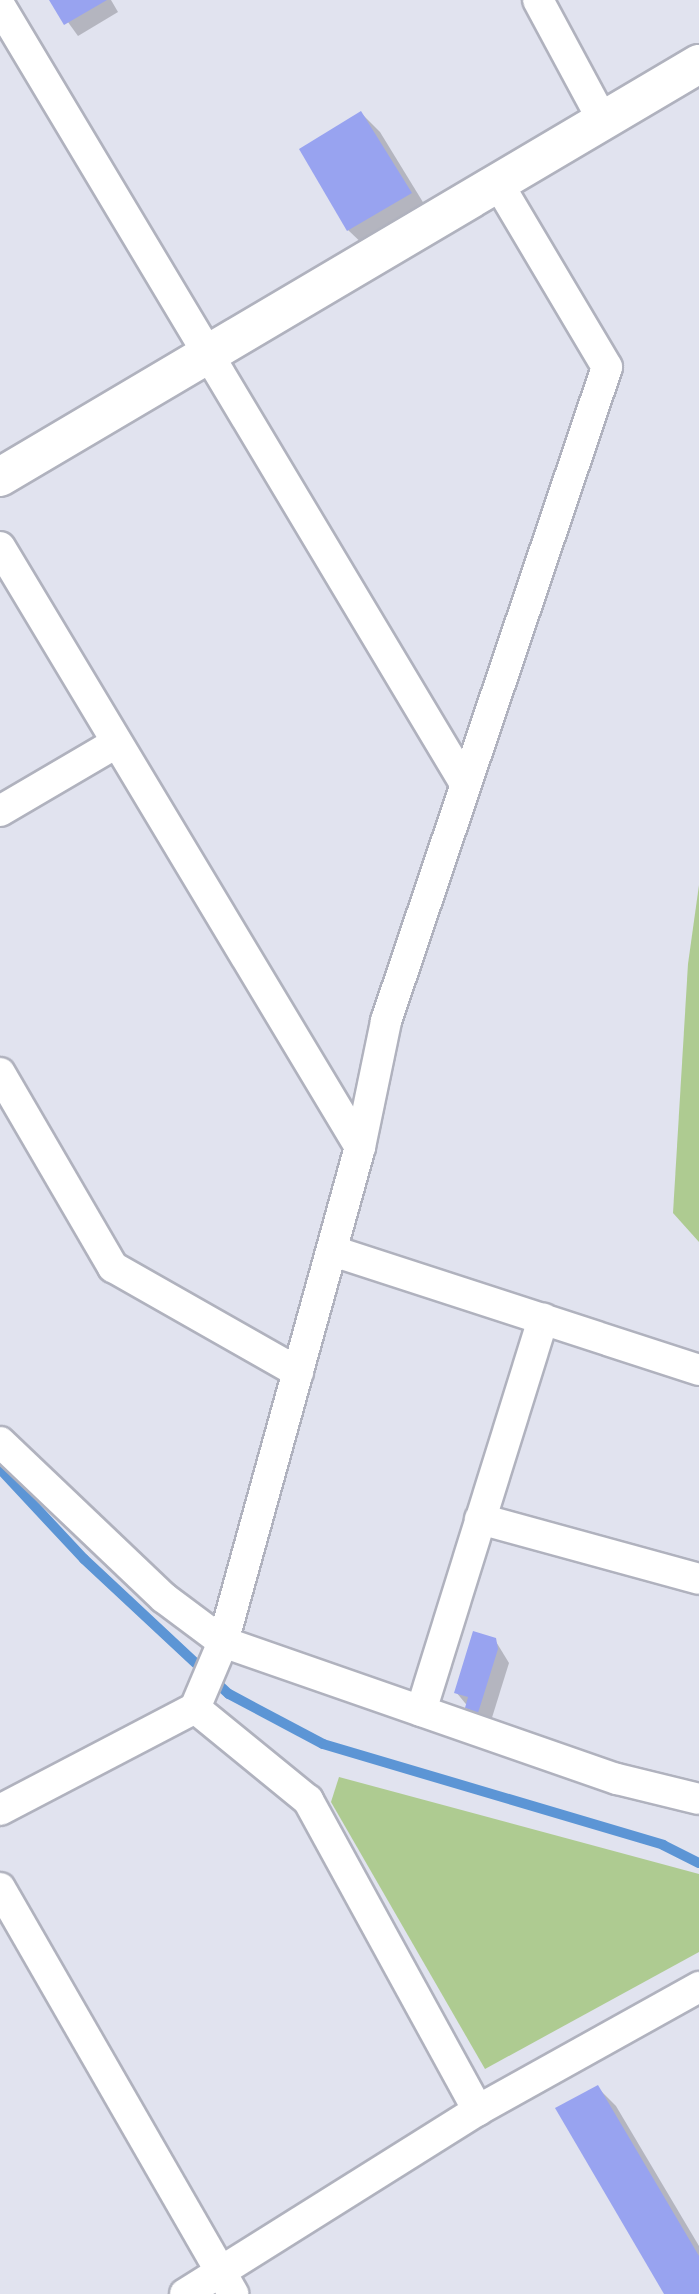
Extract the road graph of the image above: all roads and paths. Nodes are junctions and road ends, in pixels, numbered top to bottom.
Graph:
1 (538, 0) edge
2 (0, 6) edge
3 (699, 64) edge
4 (602, 119) junction
5 (496, 180) junction
6 (207, 353) junction
7 (0, 477) edge
8 (0, 547) edge
9 (116, 743) junction
10 (464, 782) junction
11 (0, 811) edge
12 (0, 1073) edge
13 (360, 1147) junction
14 (333, 1251) junction
15 (543, 1319) junction
16 (699, 1370) edge
17 (298, 1372) junction
18 (0, 1442) edge
19 (480, 1519) junction
20 (699, 1579) edge
21 (223, 1642) junction
22 (195, 1708) junction
23 (421, 1711) junction
24 (699, 1799) edge
25 (0, 1810) edge
26 (0, 1888) edge
27 (699, 1987) edge
28 (478, 2110) junction
29 (227, 2283) edge
30 (185, 2294) edge

1 - 4 street
2 - 6 street
3 - 4 street
4 - 5 street
5 - 6 street
5 - 10 street
6 - 7 street
6 - 10 street
8 - 9 street
9 - 11 street
9 - 13 street
10 - 13 street
12 - 17 street
13 - 14 street
14 - 15 street
14 - 17 street
15 - 16 street
15 - 19 street
17 - 21 street
18 - 21 street
19 - 20 street
19 - 23 street
21 - 22 street
21 - 23 street
22 - 25 street
22 - 28 street
23 - 24 street
26 - 29 street
27 - 28 street
28 - 29 street
29 - 30 street

